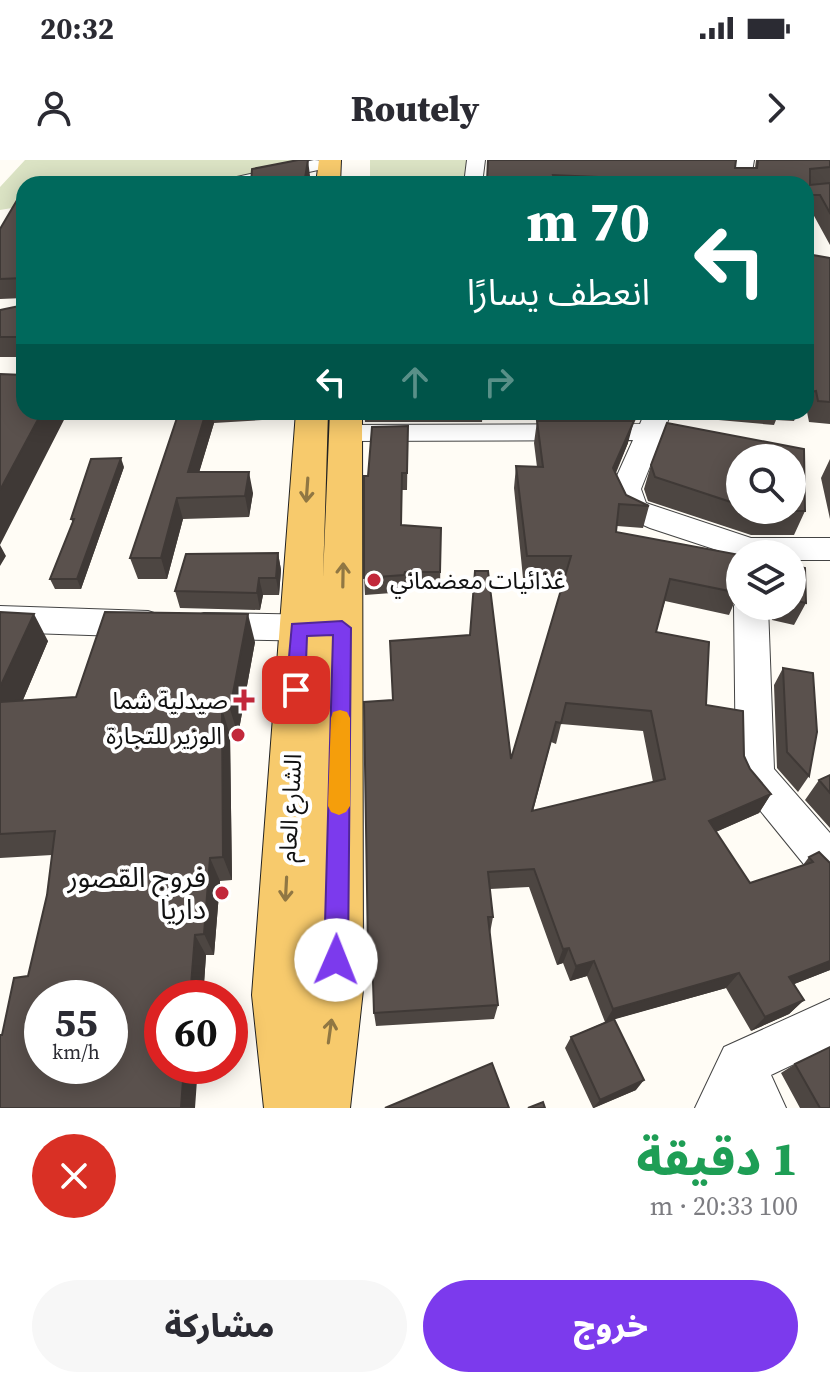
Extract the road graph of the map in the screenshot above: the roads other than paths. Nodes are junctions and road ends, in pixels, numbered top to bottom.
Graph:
1 (335, 166) edge
2 (277, 176) edge
3 (335, 420) edge
4 (395, 420) edge
5 (515, 422) edge
6 (654, 422) edge
7 (726, 544) edge
8 (830, 549) edge
9 (806, 550) edge
10 (0, 619) edge
11 (751, 620) edge
12 (320, 628) junction
13 (830, 864) edge
14 (830, 1023) edge
15 (741, 1064) junction
16 (295, 1108) edge
17 (319, 1108) edge
18 (720, 1108) edge
19 (761, 1108) edge

1 - 2 street
3 - 12 main road
4 - 5 street
5 - 6 street
6 - 7 street
8 - 9 street
10 - 12 street
11 - 13 street
12 -> 16 main road, الشارع العام
17 -> 12 main road
14 - 15 street
15 - 18 street
15 - 19 street

